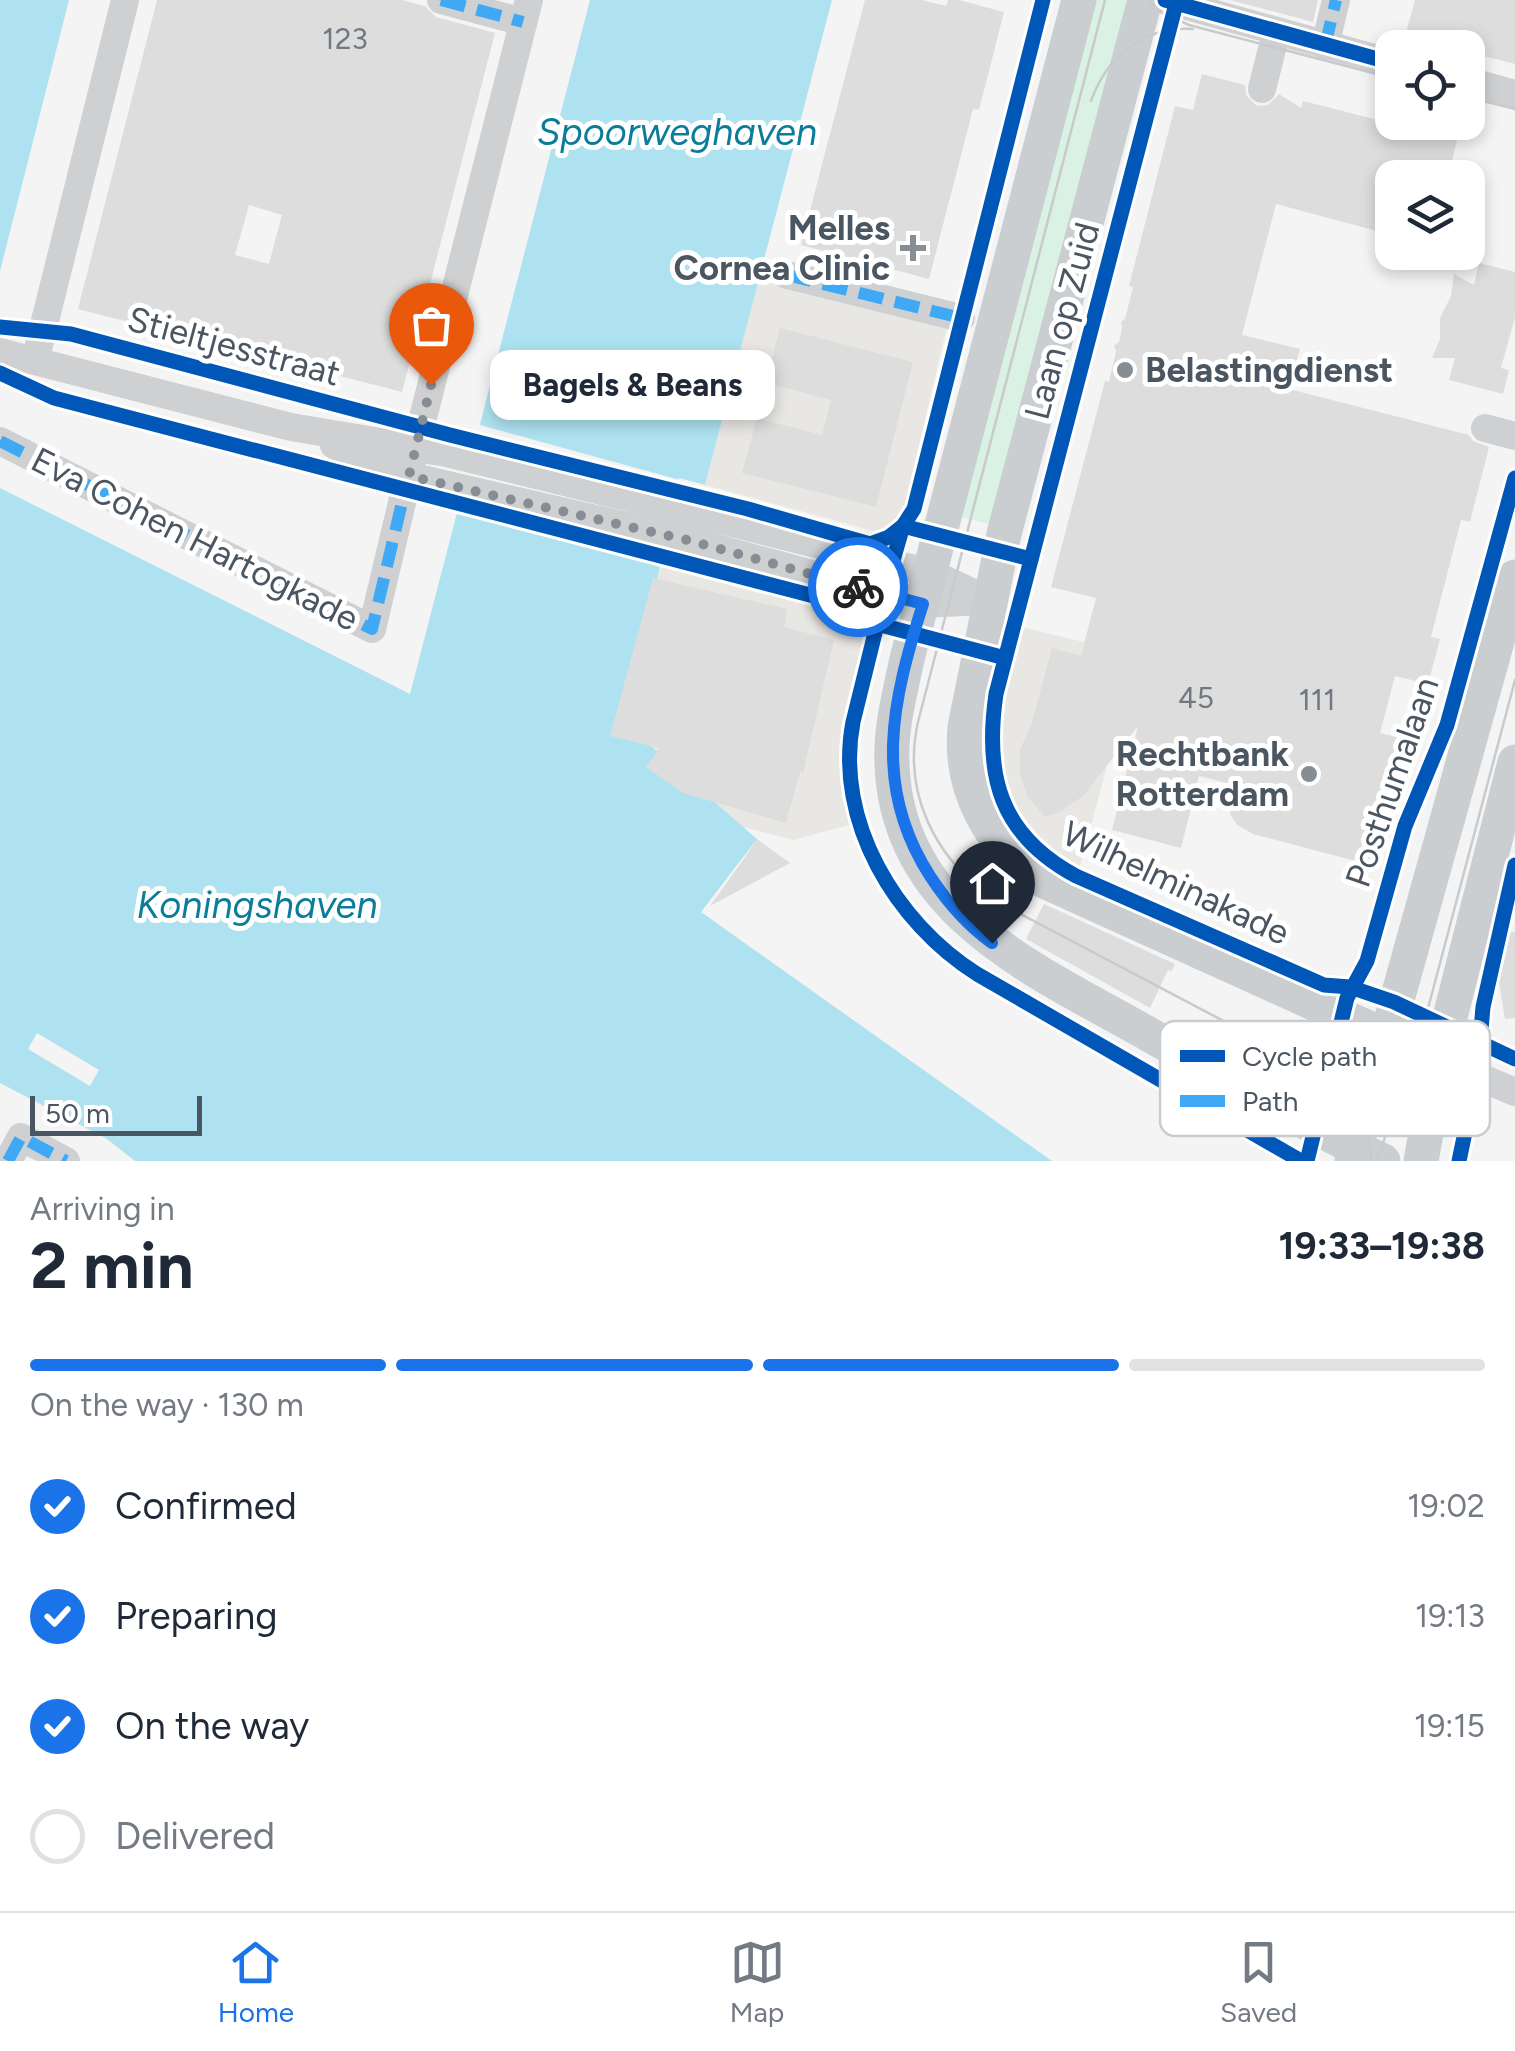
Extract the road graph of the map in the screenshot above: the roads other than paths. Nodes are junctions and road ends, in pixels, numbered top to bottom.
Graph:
1 (126, 0) edge
2 (441, 0) edge
3 (1080, 0) edge
4 (1145, 0) edge
5 (1166, 0) edge
6 (1336, 0) edge
7 (526, 11) edge
8 (1276, 33) junction
9 (1325, 46) junction
10 (1375, 59) edge
11 (1485, 86) edge
12 (1262, 89) dead end
13 (1515, 94) edge
14 (788, 275) dead end
15 (961, 318) dead end
16 (0, 352) edge
17 (35, 360) junction
18 (291, 428) junction
19 (1485, 428) dead end
20 (1515, 436) edge
21 (0, 441) edge
22 (415, 447) junction
23 (407, 483) junction
24 (691, 527) junction
25 (1515, 577) edge
26 (927, 589) junction
27 (990, 600) junction
28 (1515, 762) edge
29 (1358, 1021) edge
30 (1388, 1021) edge
31 (1449, 1021) edge
32 (1160, 1040) edge
33 (1490, 1081) edge
34 (1515, 1092) edge
35 (1328, 1136) edge
36 (1425, 1136) edge
37 (1363, 1156) edge
38 (8, 1161) edge
39 (66, 1161) edge
40 (1421, 1161) edge

1 - 17 street
2 - 7 street
3 - 26 main road, Laan op Zuid
4 - 27 main road, Laan op Zuid
5 - 8 street
6 - 9 street
7 - 22 street
8 - 9 street
8 - 12 street
9 - 10 street
11 - 13 street
14 - 15 street
16 - 17 street, Stieltjesstraat
17 - 18 street, Stieltjesstraat
18 - 22 street, Stieltjesstraat
18 - 23 street, Stieltjesstraat
19 - 20 street
21 - 23 street, Eva Cohen Hartogkade
22 - 23 street
22 - 24 street, Stieltjesstraat
23 - 24 street, Stieltjesstraat
24 - 26 street
25 - 30 main road, Posthumalaan
26 - 27 street
26 - 32 main road
27 - 29 main road, Wilhelminakade
28 - 31 main road
33 - 34 street
35 - 37 main road
36 - 40 main road
38 - 39 street

